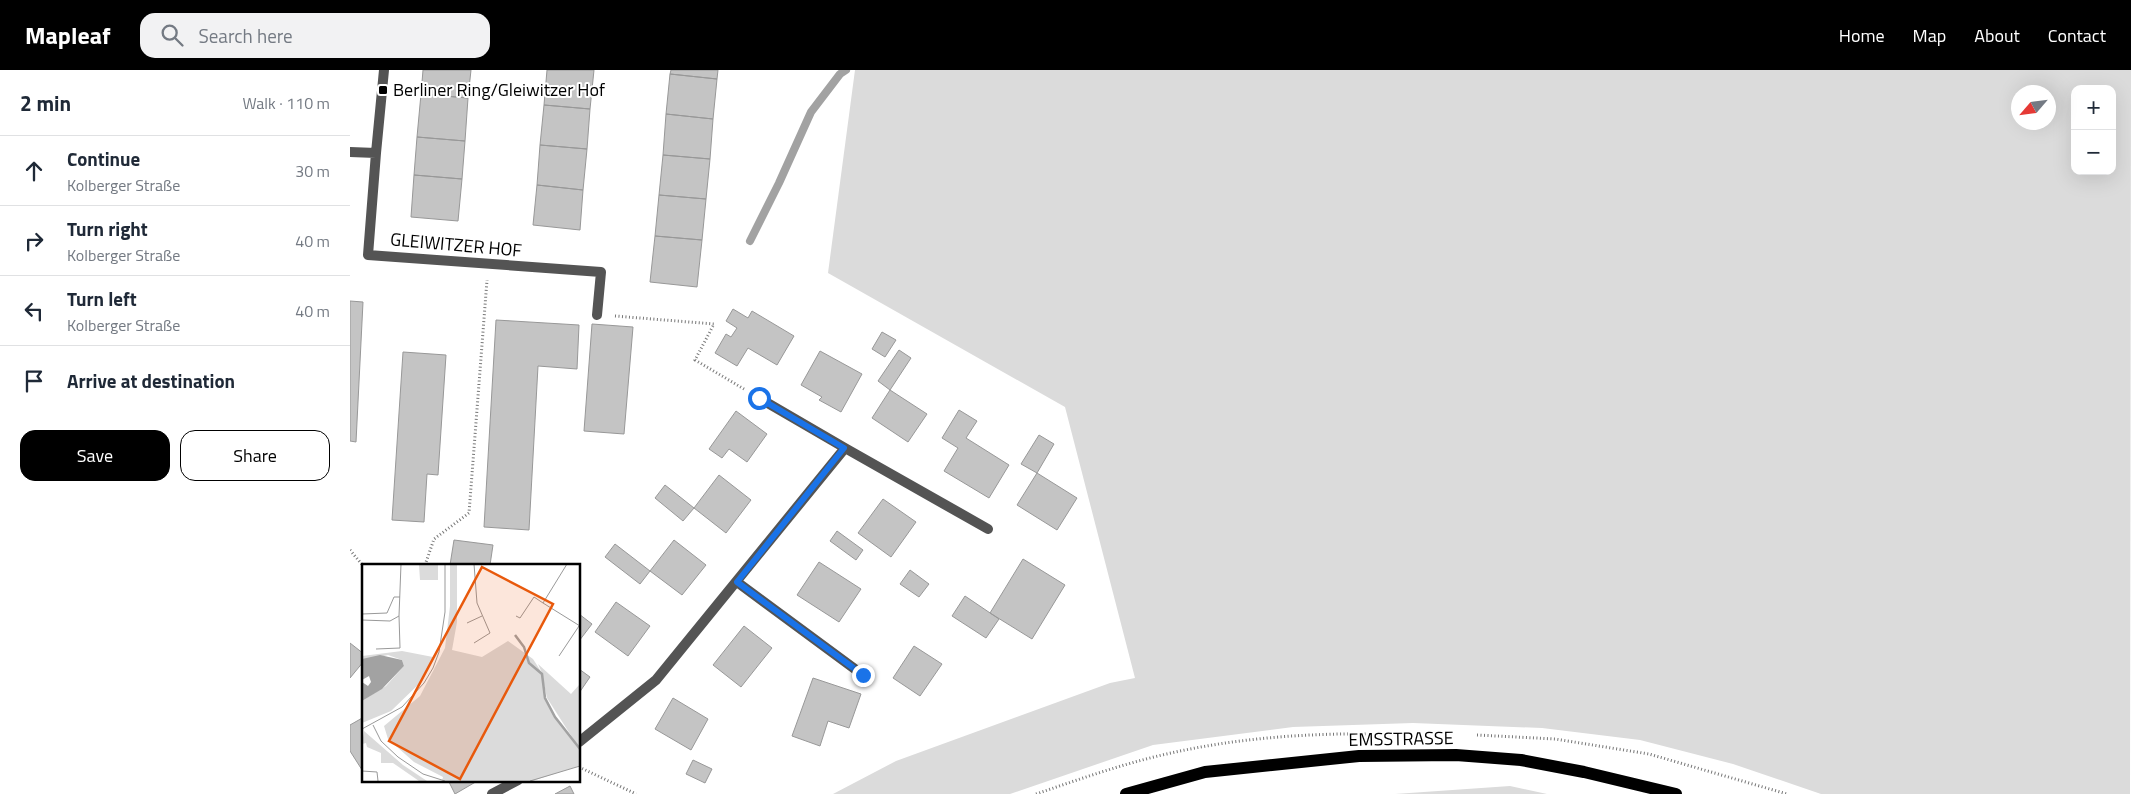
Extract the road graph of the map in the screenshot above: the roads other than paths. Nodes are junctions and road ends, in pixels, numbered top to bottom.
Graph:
1 (384, 70) edge
2 (350, 152) edge
3 (376, 153) junction
4 (597, 315) road end
5 (759, 398) road end
6 (844, 448) junction
7 (988, 529) dead end
8 (737, 582) junction
9 (863, 675) dead end
10 (580, 741) edge
11 (514, 782) edge
12 (492, 794) edge
13 (1126, 794) edge
14 (1676, 794) edge

1 - 3 street
2 - 3 street
3 - 4 street, GLEIWITZER HOF
5 - 6 street
6 - 7 street
6 - 8 street
8 - 9 street
8 - 10 street
11 - 12 street
13 - 14 main road, EMSSTRASSE

